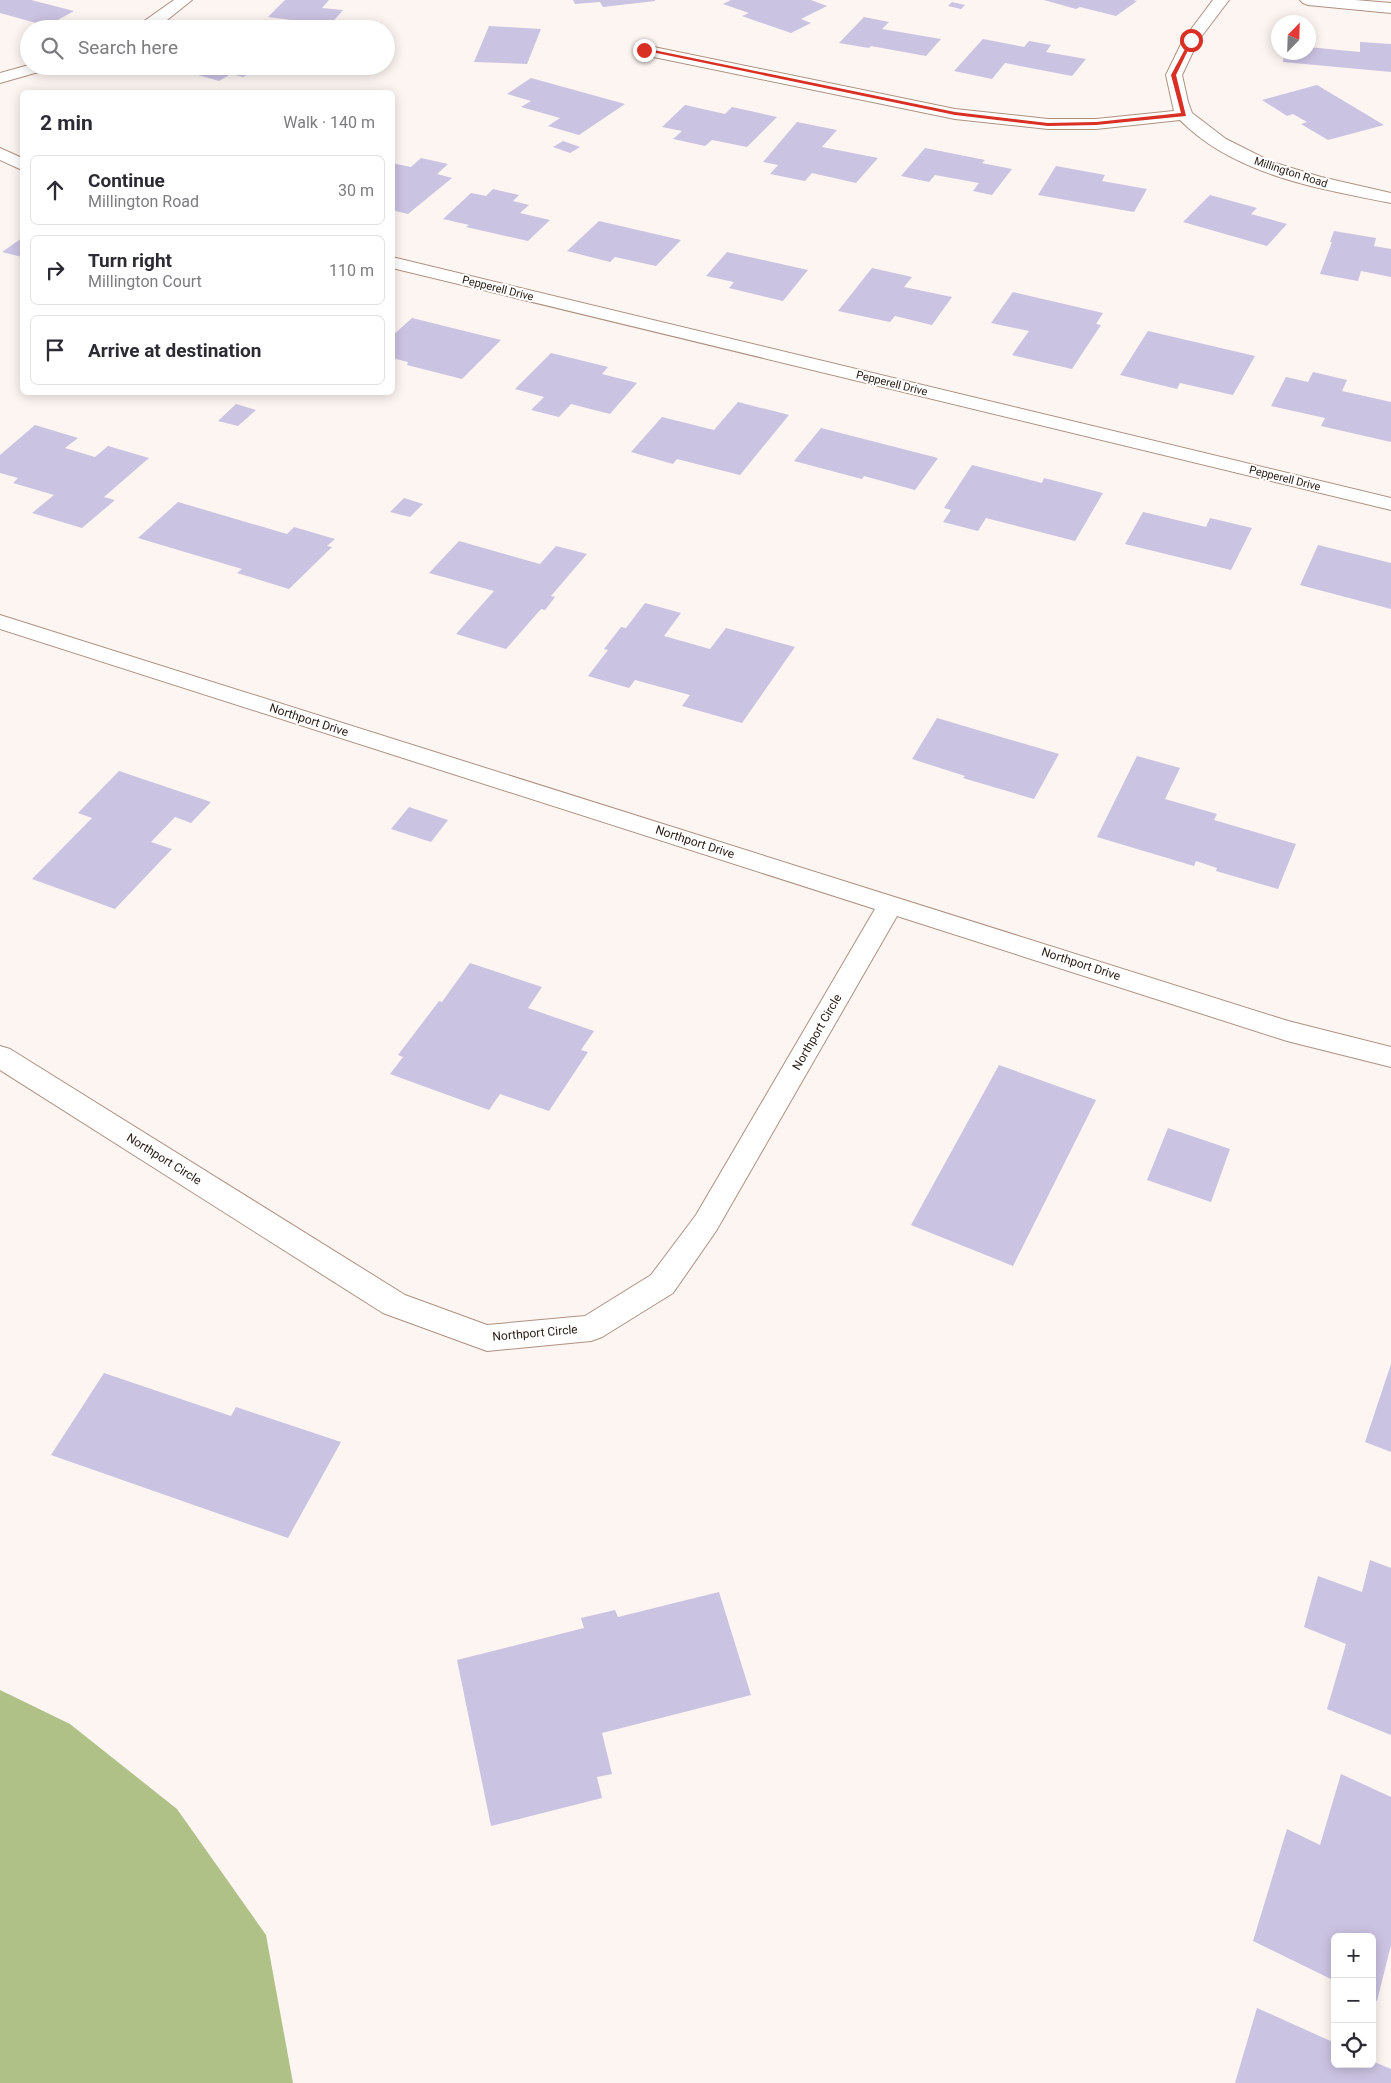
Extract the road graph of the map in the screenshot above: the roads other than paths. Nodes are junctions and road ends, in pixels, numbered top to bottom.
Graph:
1 (184, 0) edge
2 (1221, 0) edge
3 (1308, 0) edge
4 (1391, 8) edge
5 (158, 20) edge
6 (644, 50) dead end
7 (20, 72) edge
8 (0, 78) edge
9 (1184, 115) junction
10 (0, 153) edge
11 (20, 164) edge
12 (1391, 198) edge
13 (395, 263) edge
14 (1391, 504) edge
15 (0, 622) edge
16 (892, 904) junction
17 (0, 1056) edge
18 (1391, 1057) edge

1 - 5 street
2 - 9 street
3 - 4 street
6 - 9 street
7 - 8 street
9 - 12 street, Millington Road
10 - 11 street
13 - 14 street, Pepperell Drive
15 - 16 street, Northport Drive
16 - 17 street, Northport Circle
16 - 18 street, Northport Drive

